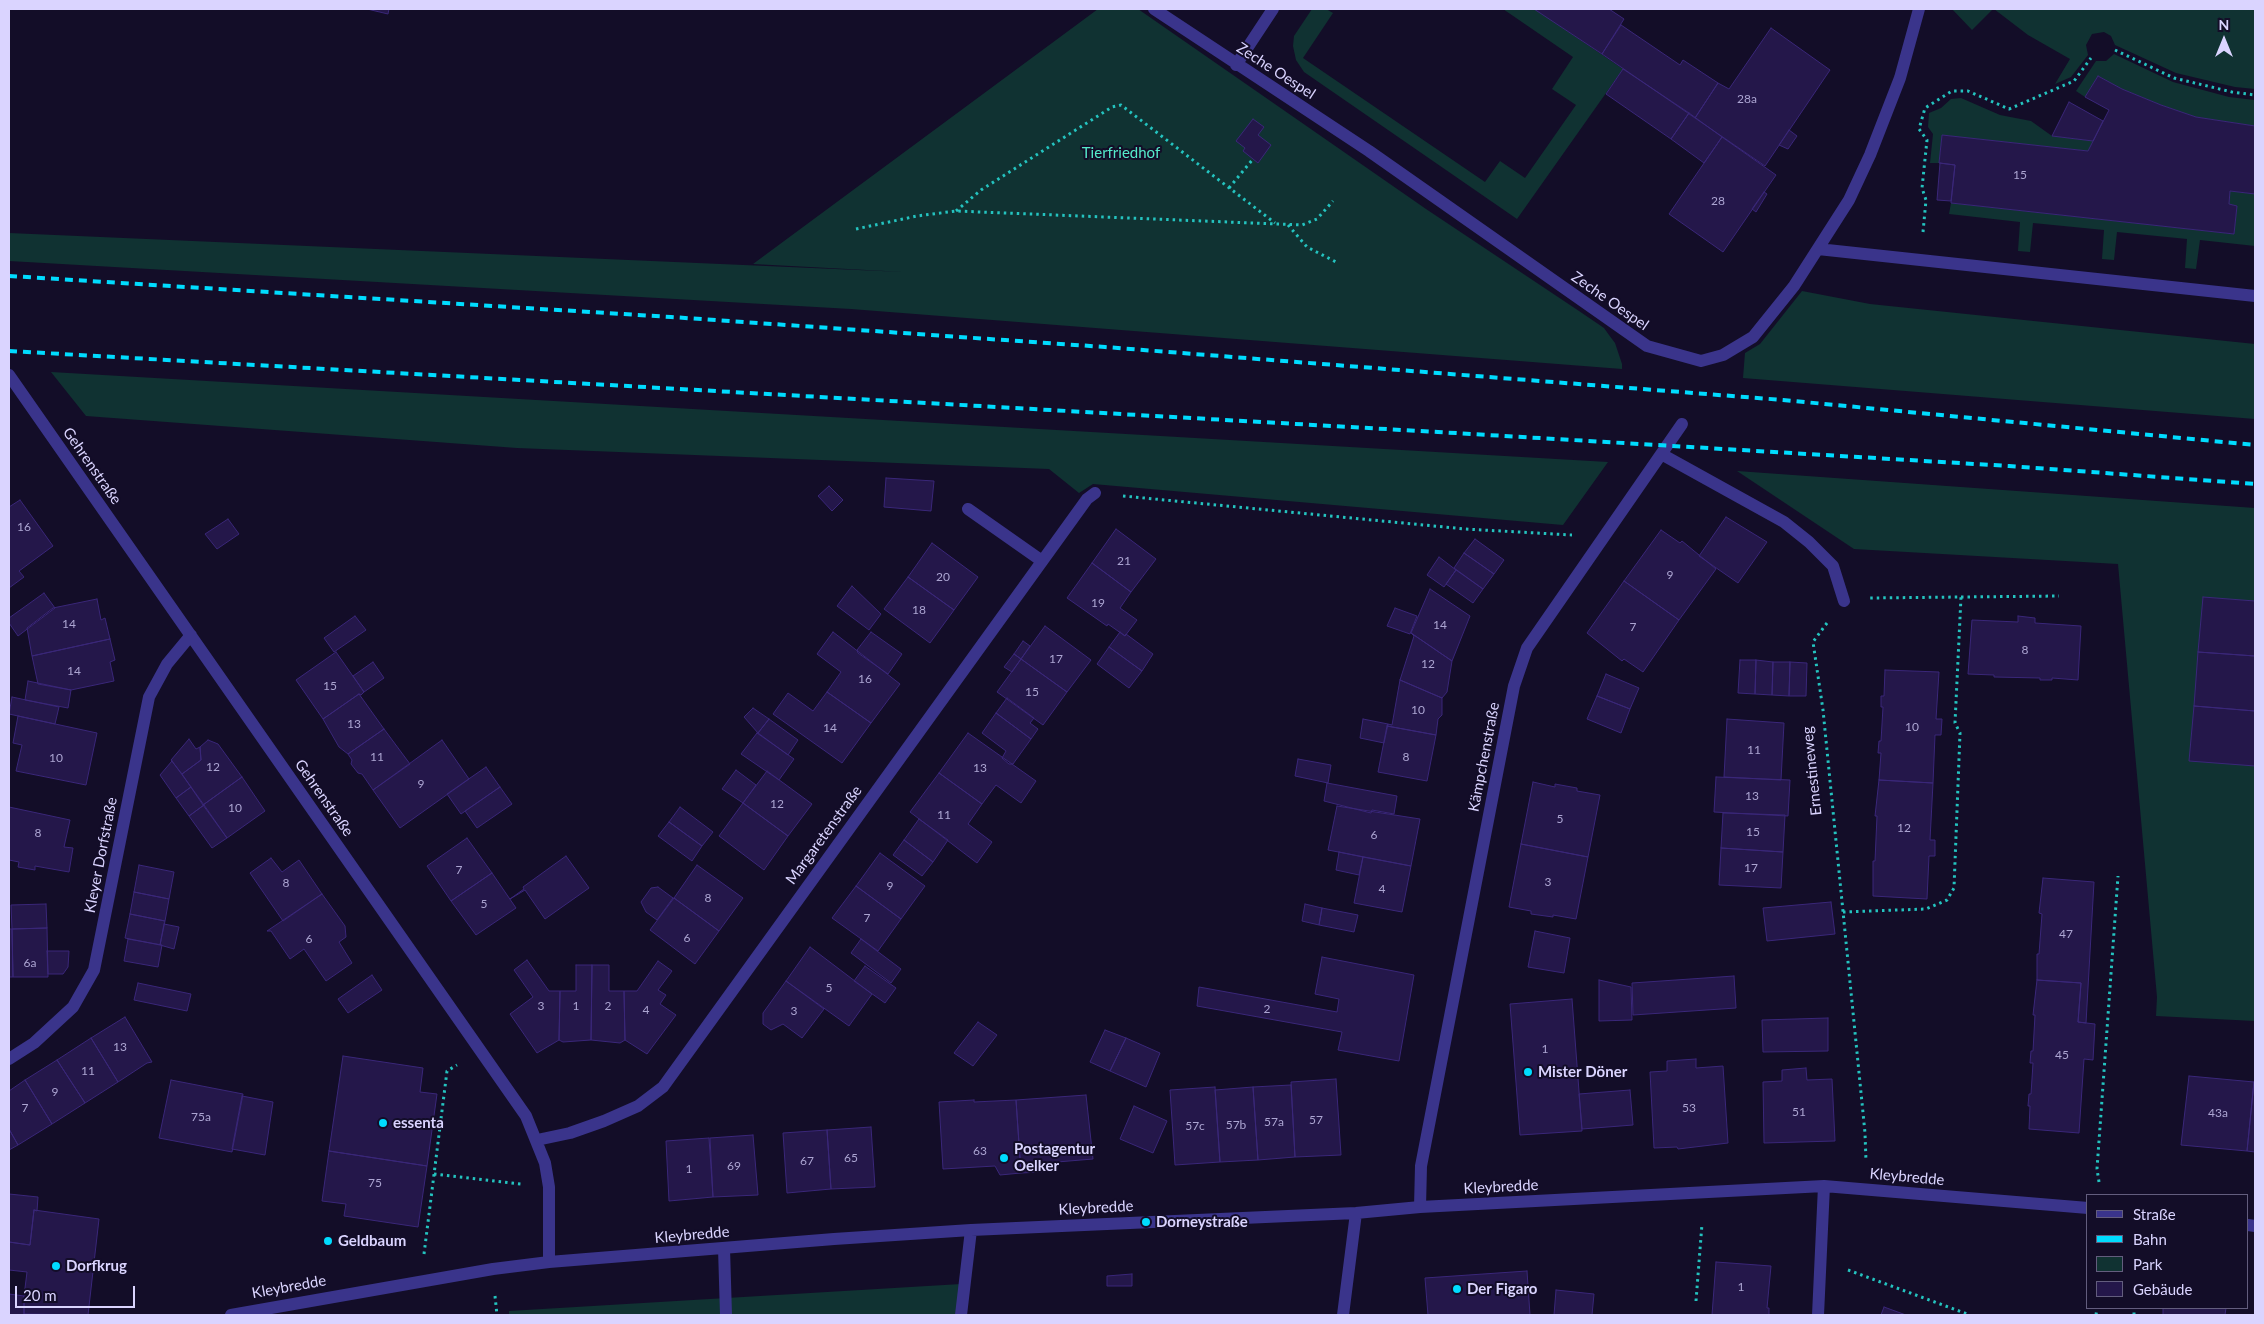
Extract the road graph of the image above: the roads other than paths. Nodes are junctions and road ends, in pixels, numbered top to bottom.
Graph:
1 (1154, 9) edge
2 (1273, 9) edge
3 (1920, 9) edge
4 (1236, 65) junction
5 (1818, 249) junction
6 (2255, 296) edge
7 (9, 375) edge
8 (1682, 424) dead end
9 (1663, 455) junction
10 (1095, 493) road end
11 (968, 509) dead end
12 (1042, 561) junction
13 (1844, 601) road end
14 (191, 635) junction
15 (9, 1059) edge
16 (537, 1140) junction
17 (1824, 1186) junction
18 (1420, 1207) junction
19 (2086, 1208) edge
20 (1356, 1213) junction
21 (971, 1230) junction
22 (724, 1248) junction
23 (549, 1262) junction
24 (231, 1315) edge
25 (726, 1315) edge
26 (962, 1315) edge
27 (1343, 1315) edge
28 (1818, 1315) edge

1 - 4 street, Zeche Oespel
2 - 4 street
3 - 5 street, Zeche Oespel
4 - 5 street, Zeche Oespel
5 - 6 street
7 - 14 street, Gehrenstraße
8 - 9 street, Kämpchenstraße
9 - 13 street
9 - 18 street, Kämpchenstraße
10 - 12 street, Margaretenstraße
11 - 12 street
12 - 16 street, Margaretenstraße
14 - 15 street, Kleyer Dorfstraße
14 - 16 street, Gehrenstraße
16 - 23 street, Gehrenstraße
17 - 18 street, Kleybredde
17 - 19 street, Kleybredde
17 - 28 street
18 - 20 street, Kleybredde
20 - 21 street, Kleybredde
20 - 27 street
21 - 22 street, Kleybredde
21 - 26 street
22 - 23 street, Kleybredde
22 - 25 street
23 - 24 street, Kleybredde

